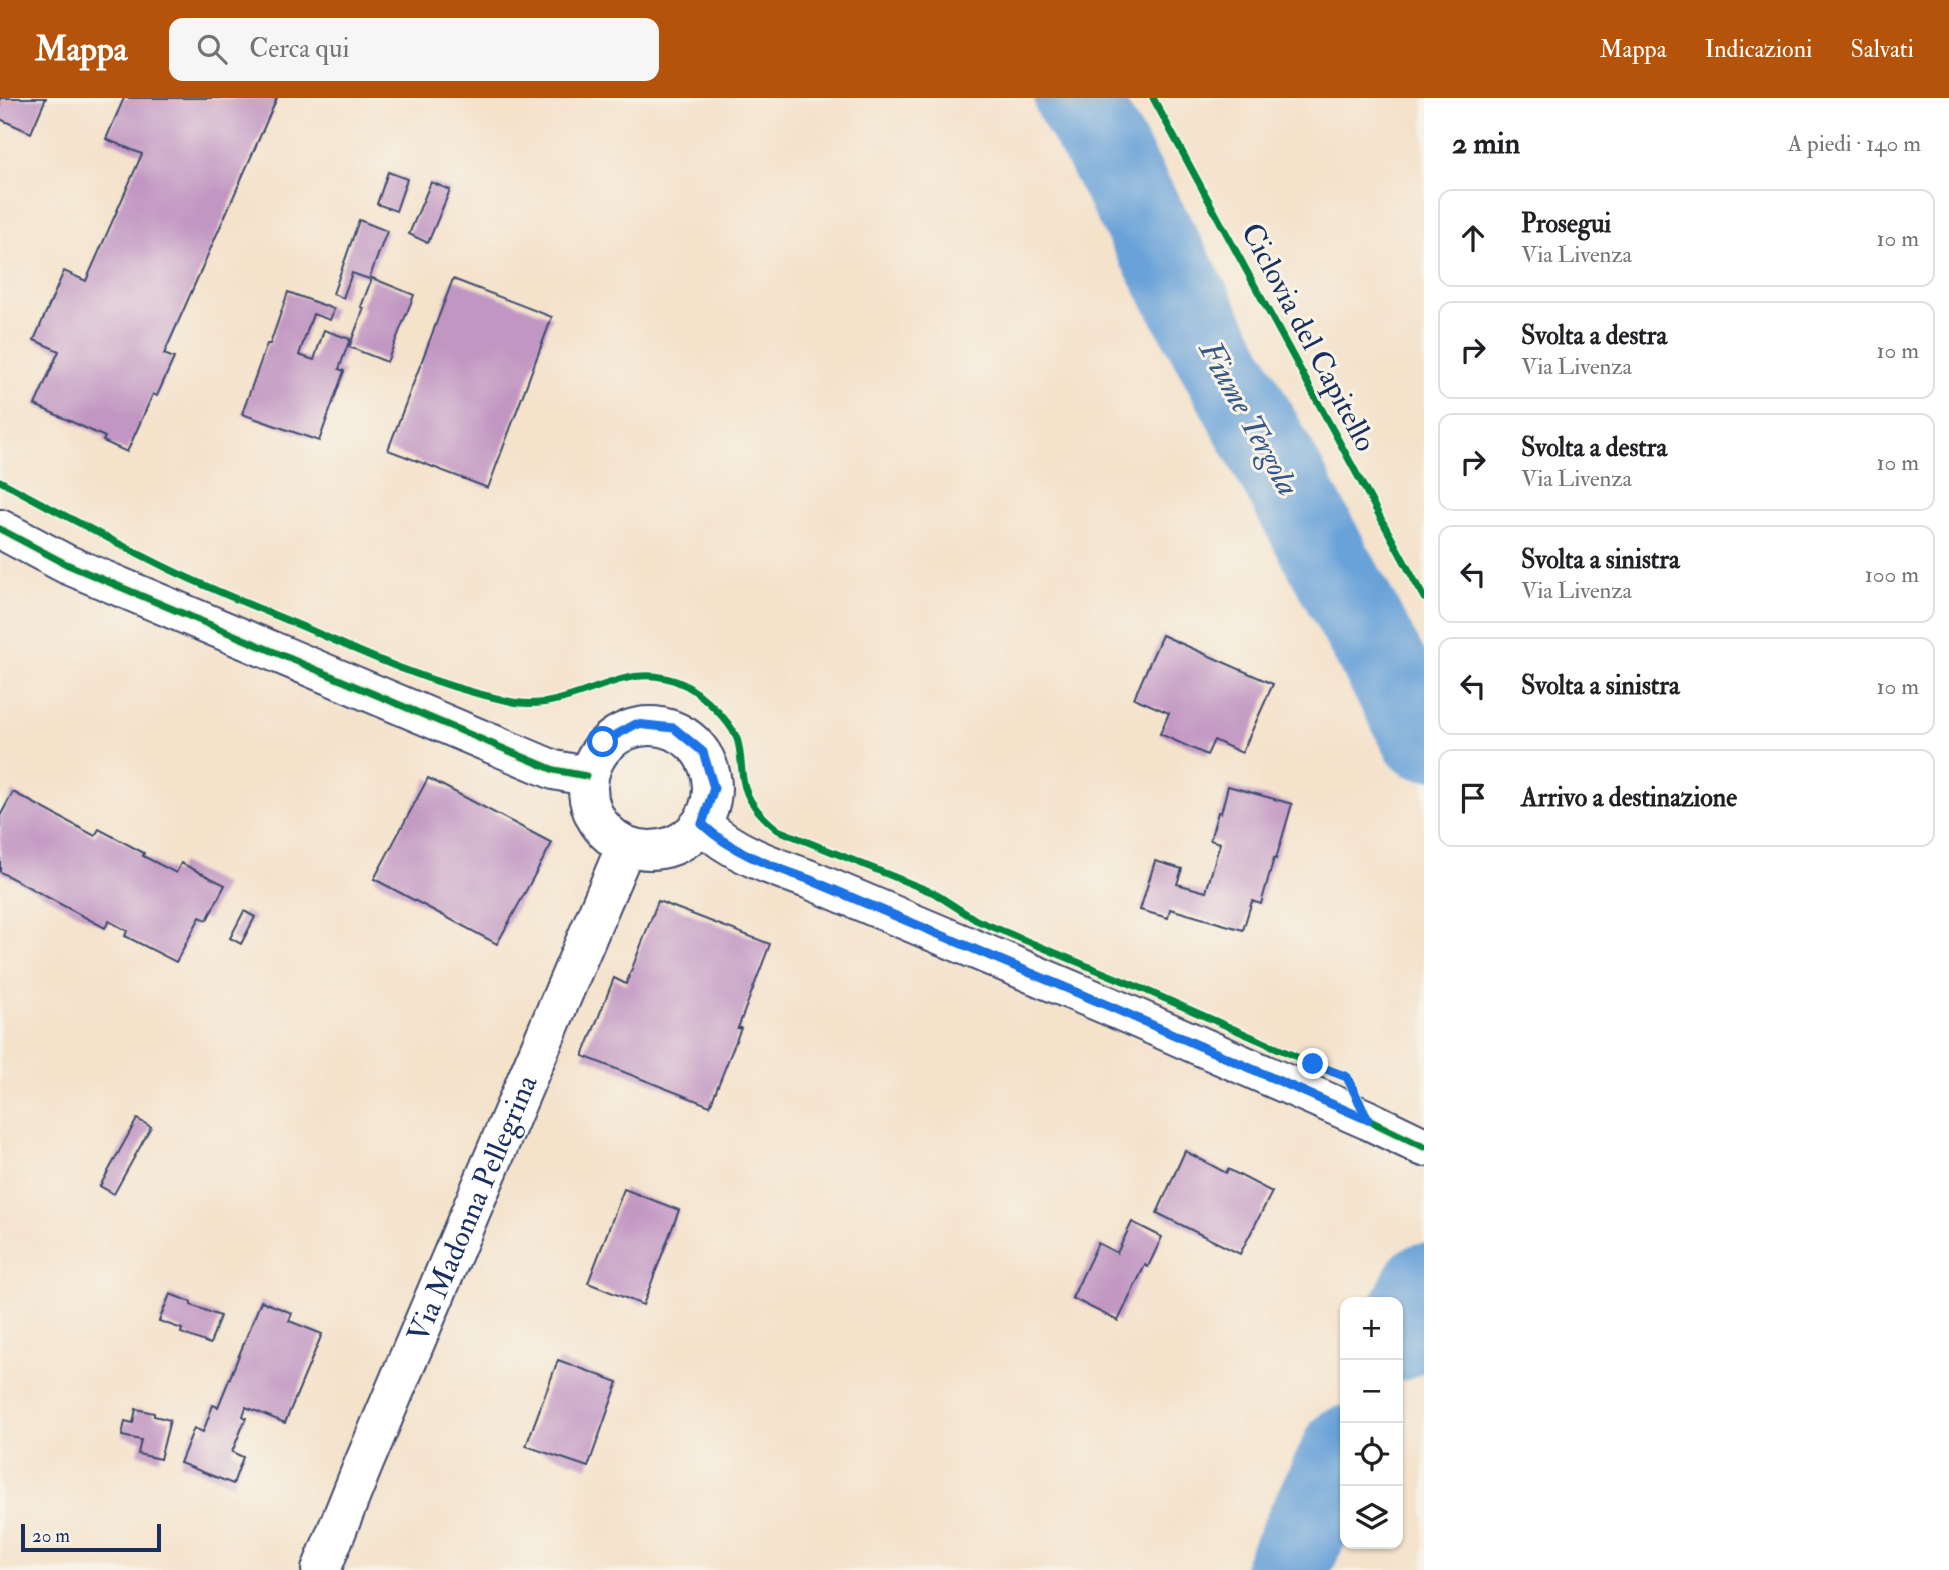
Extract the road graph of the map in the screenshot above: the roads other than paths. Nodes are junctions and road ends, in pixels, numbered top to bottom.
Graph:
1 (0, 528) edge
2 (586, 776) junction
3 (702, 824) junction
4 (625, 848) junction
5 (1421, 1145) edge
6 (321, 1570) edge

1 - 2 street
2 - 3 street
2 - 4 street
3 - 4 street
3 - 5 street
4 - 6 street, Via Madonna Pellegrina

